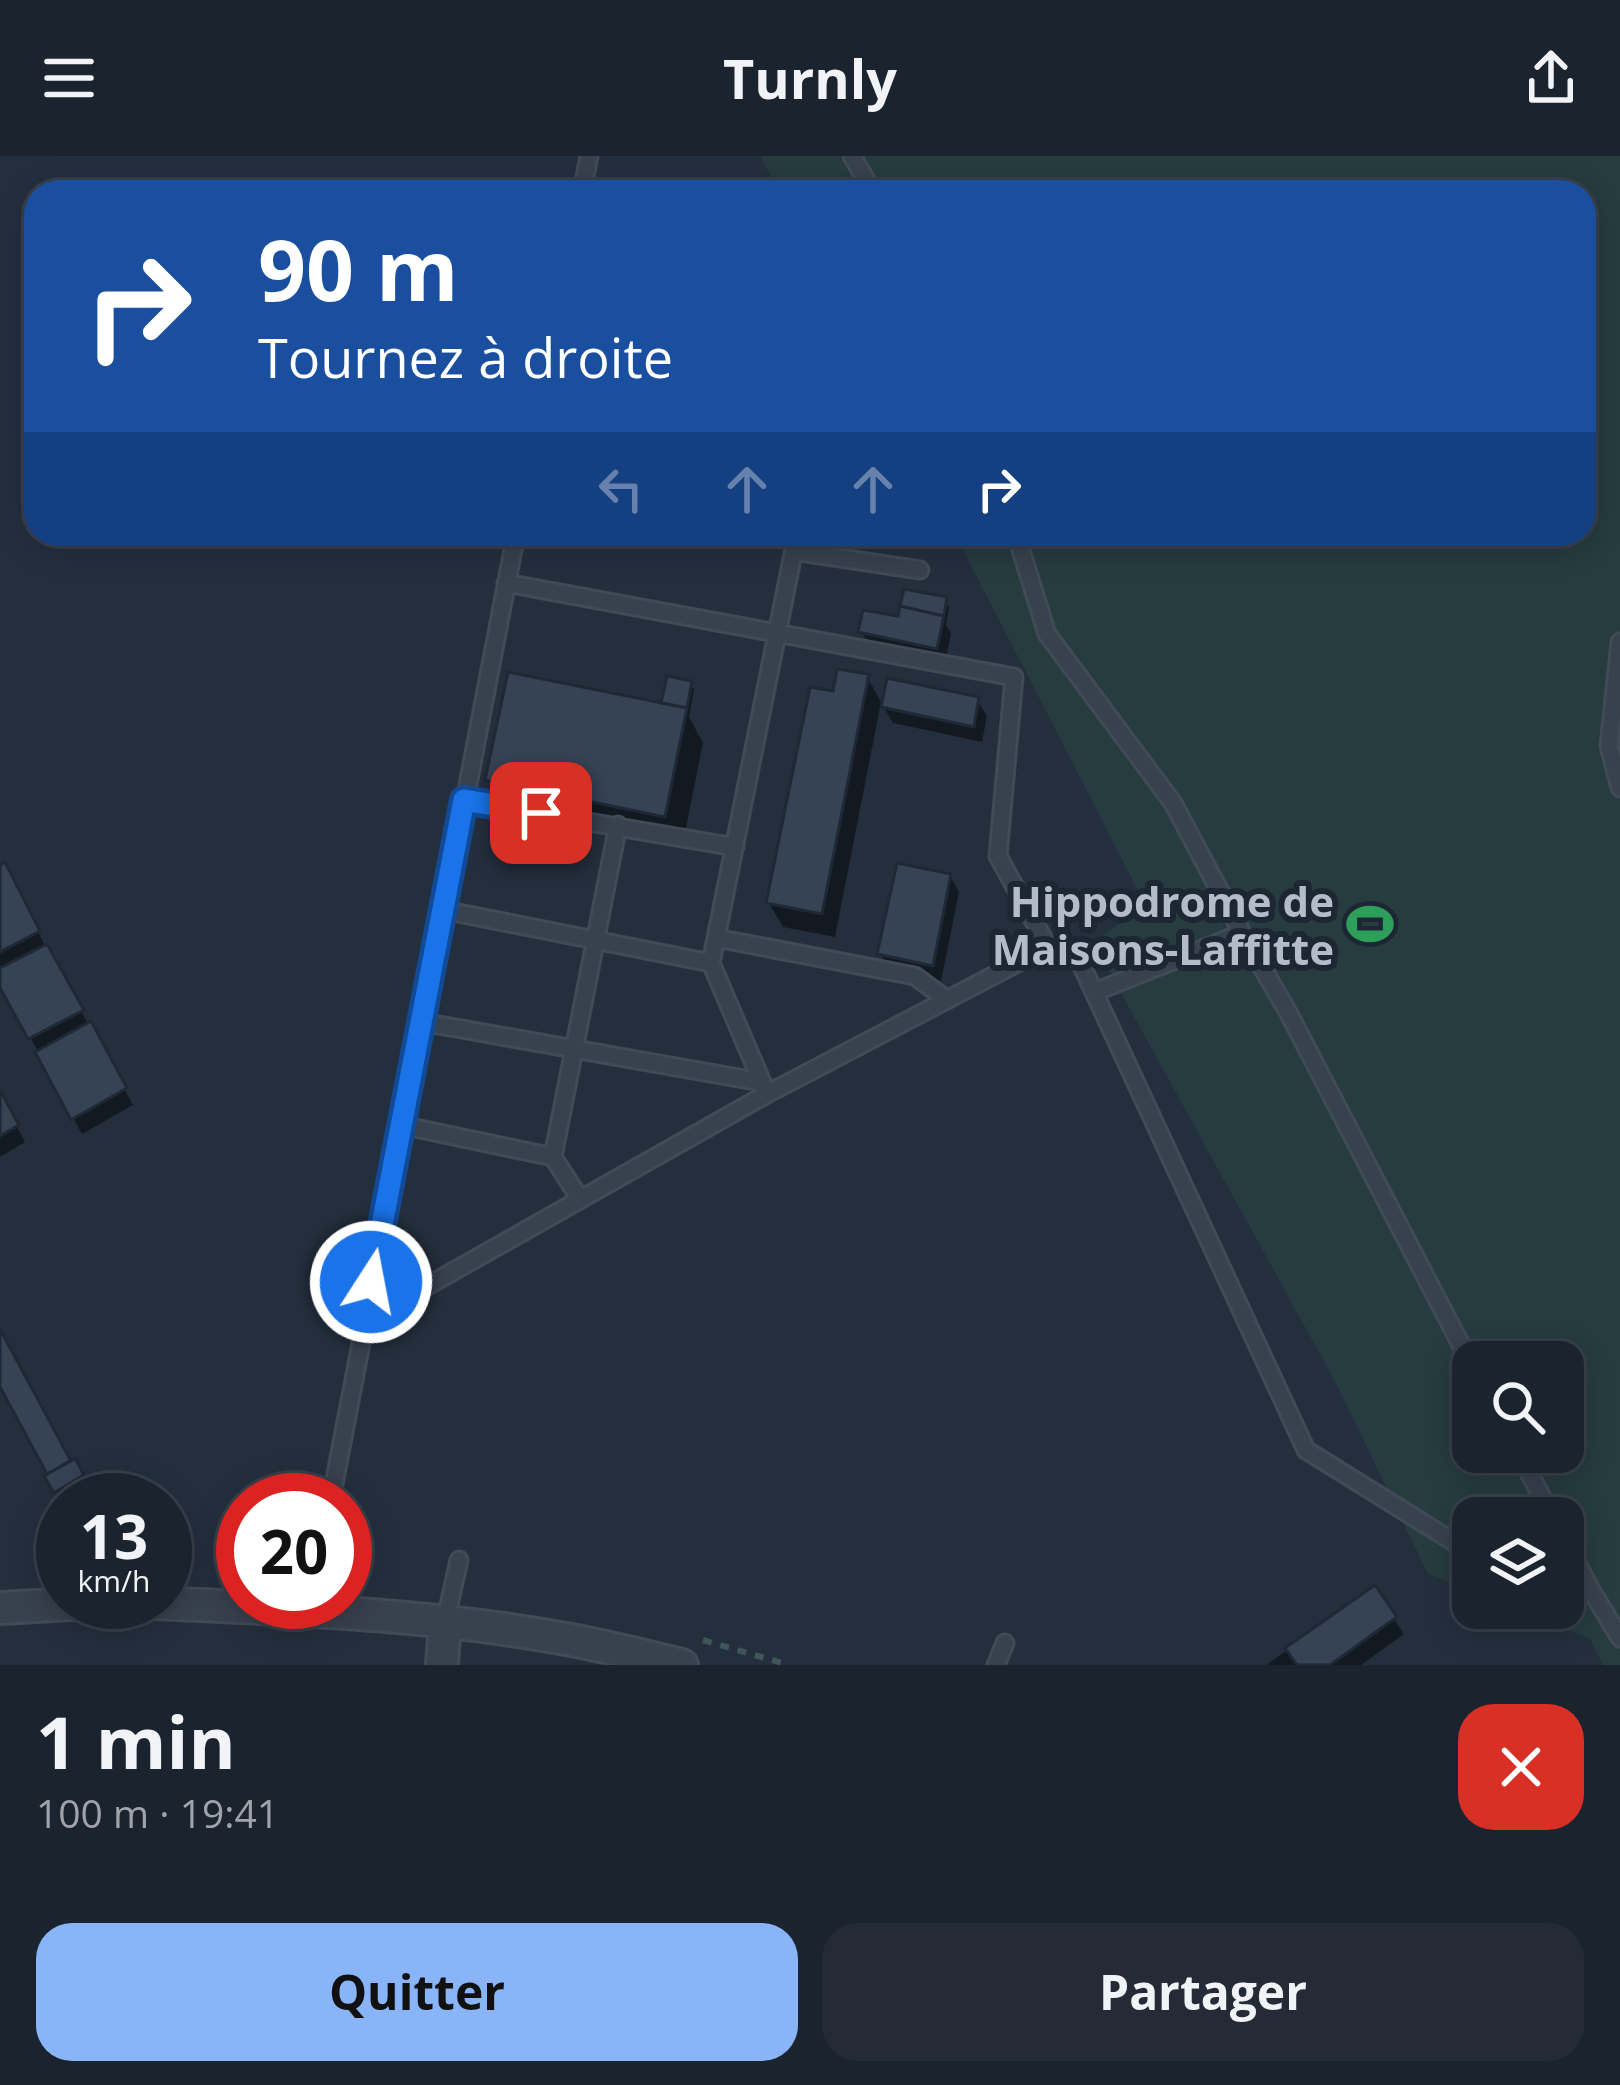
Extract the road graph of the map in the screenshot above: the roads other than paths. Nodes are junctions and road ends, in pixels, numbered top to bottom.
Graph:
1 (514, 546) edge
2 (794, 546) edge
3 (808, 546) edge
4 (1020, 546) edge
5 (920, 571) dead end
6 (506, 584) junction
7 (778, 633) junction
8 (1620, 641) edge
9 (1620, 788) edge
10 (464, 800) junction
11 (618, 825) junction
12 (735, 847) junction
13 (443, 910) junction
14 (1242, 933) junction
15 (716, 938) junction
16 (596, 940) junction
17 (1074, 949) dead end
18 (711, 963) junction
19 (1095, 992) junction
20 (947, 1000) junction
21 (422, 1022) junction
22 (575, 1047) junction
23 (764, 1088) junction
24 (401, 1125) junction
25 (554, 1157) junction
26 (580, 1199) junction
27 (371, 1282) junction
28 (1459, 1341) edge
29 (336, 1473) edge
30 (1452, 1541) edge
31 (460, 1560) dead end
32 (1584, 1575) edge
33 (1584, 1588) edge
34 (1592, 1590) junction
35 (36, 1606) edge
36 (0, 1608) edge
37 (372, 1614) edge
38 (445, 1623) junction
39 (1620, 1638) edge
40 (1005, 1643) dead end
41 (442, 1665) edge
42 (682, 1665) edge
43 (997, 1665) edge

1 - 6 lane
2 - 7 lane
3 - 5 lane
4 - 14 lane
6 - 7 lane
6 - 10 lane
7 - 12 lane
7 - 20 lane
8 - 9 lane
10 - 11 lane
10 - 13 lane
11 - 12 lane
11 - 16 lane
12 - 15 lane
13 - 16 lane
13 - 21 lane
14 - 19 lane
14 - 28 lane
15 - 18 lane
15 - 20 lane
16 - 18 lane
16 - 22 lane
17 - 19 lane
18 - 23 lane
19 - 30 lane
20 - 23 lane
21 - 22 lane
21 - 24 lane
22 - 23 lane
22 - 25 lane
23 - 26 lane
24 - 25 lane
24 - 27 lane
25 - 26 lane
26 - 27 lane
27 - 29 lane
31 - 38 lane
32 - 34 lane
33 - 34 lane
34 - 39 lane
35 - 36 street
37 - 38 street
38 - 41 street
38 - 42 street
40 - 43 lane

